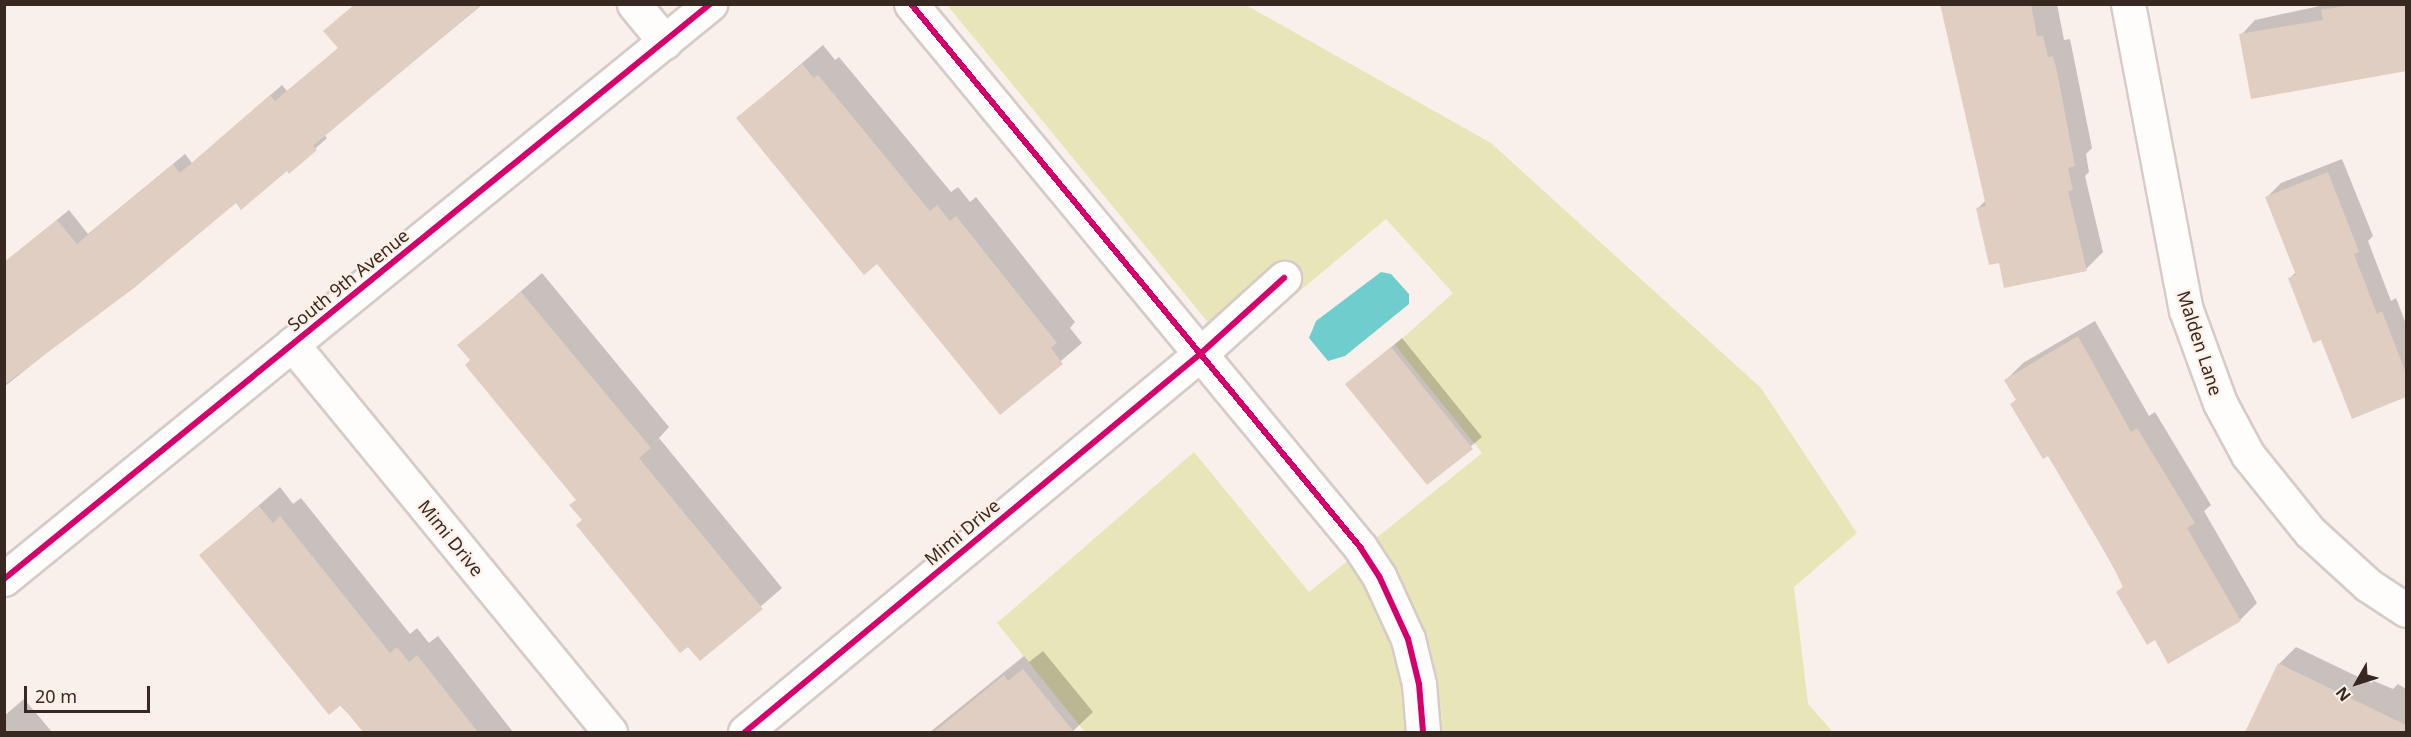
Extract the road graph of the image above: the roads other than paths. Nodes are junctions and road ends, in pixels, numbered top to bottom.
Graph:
1 (634, 4) edge
2 (710, 4) edge
3 (911, 4) edge
4 (2128, 4) edge
5 (665, 42) junction
6 (1284, 278) dead end
7 (292, 344) junction
8 (1199, 355) junction
9 (4, 579) edge
10 (2406, 610) edge
11 (610, 732) edge
12 (745, 732) edge
13 (1423, 732) edge

1 - 5 street
2 - 5 street, South 9th Avenue
3 - 8 street
4 - 10 street, Malden Lane
5 - 7 street, South 9th Avenue
6 - 8 street, Mimi Drive
7 - 9 street, South 9th Avenue
7 - 11 street, Mimi Drive
8 - 12 street, Mimi Drive
8 - 13 street

